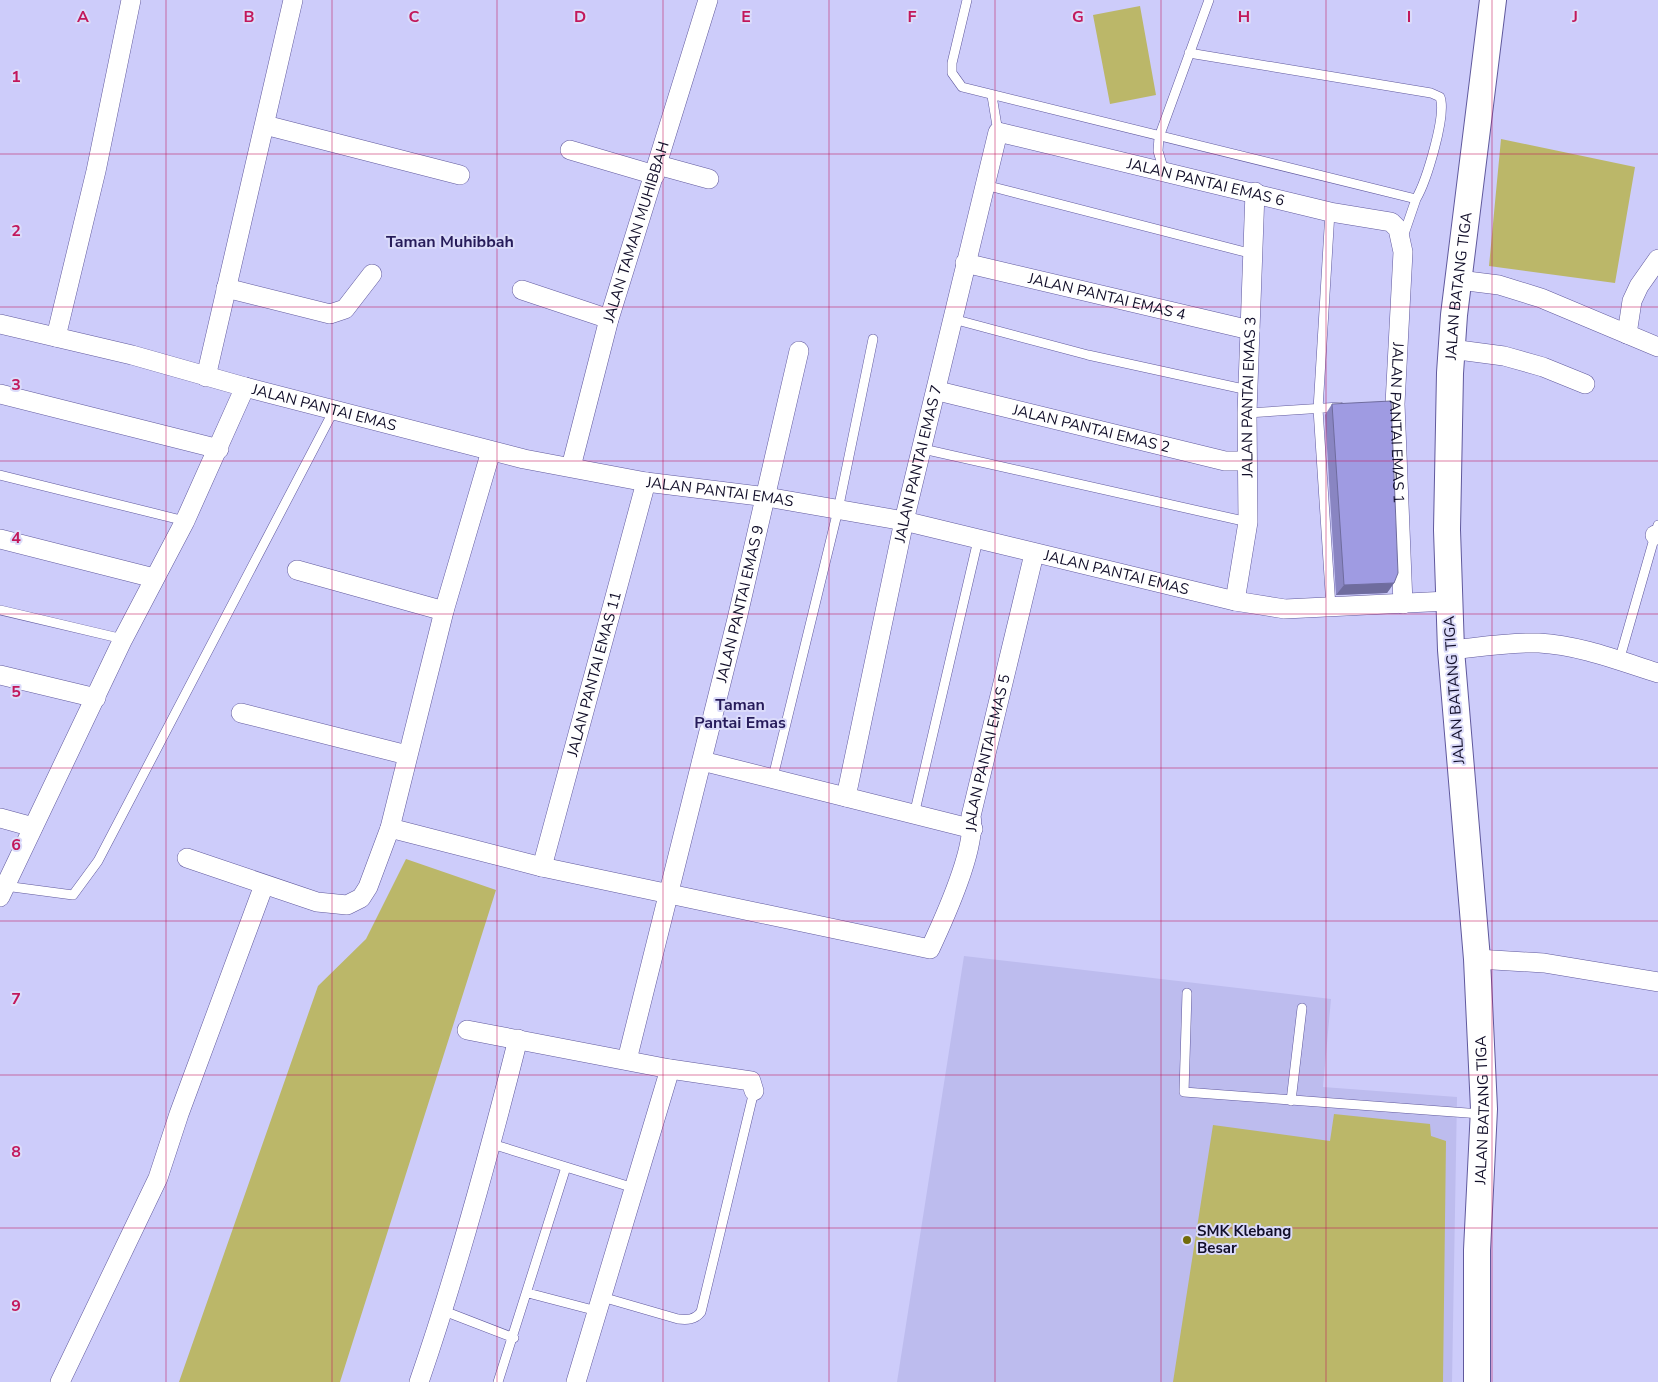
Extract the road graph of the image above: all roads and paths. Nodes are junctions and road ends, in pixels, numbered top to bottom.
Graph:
1 (131, 0) edge
2 (293, 0) edge
3 (708, 0) edge
4 (967, 0) edge
5 (1209, 0) edge
6 (1493, 0) edge
7 (1190, 54) junction
8 (992, 96) junction
9 (265, 125) junction
10 (998, 132) junction
11 (1159, 137) junction
12 (570, 150) dead end
13 (657, 170) junction
14 (1164, 171) junction
15 (460, 175) dead end
16 (709, 179) dead end
17 (985, 185) junction
18 (1255, 192) junction
19 (1416, 199) junction
20 (1330, 212) junction
21 (1402, 242) junction
22 (1253, 254) junction
23 (1658, 259) edge
24 (965, 263) junction
25 (372, 274) dead end
26 (1459, 280) junction
27 (226, 288) junction
28 (522, 290) dead end
29 (609, 319) junction
30 (953, 319) junction
31 (0, 324) edge
32 (1250, 330) junction
33 (1627, 334) junction
34 (56, 337) junction
35 (873, 339) dead end
36 (1658, 348) edge
37 (1451, 349) junction
38 (799, 351) dead end
39 (206, 377) junction
40 (1585, 384) dead end
41 (245, 387) junction
42 (1248, 390) junction
43 (938, 391) junction
44 (0, 394) edge
45 (1347, 407) edge
46 (1318, 409) junction
47 (334, 410) junction
48 (1247, 413) junction
49 (219, 449) junction
50 (923, 449) junction
51 (491, 451) junction
52 (1246, 461) junction
53 (571, 468) junction
54 (0, 475) edge
55 (646, 482) junction
56 (767, 497) junction
57 (838, 510) junction
58 (185, 521) junction
59 (904, 521) junction
60 (1248, 522) junction
61 (1657, 532) edge
62 (0, 539) edge
63 (978, 540) junction
64 (1034, 554) junction
65 (297, 570) dead end
66 (154, 578) junction
67 (1235, 600) junction
68 (1448, 601) junction
69 (1402, 604) junction
70 (1331, 607) junction
71 (0, 610) edge
72 (444, 611) junction
73 (123, 639) junction
74 (1451, 650) junction
75 (1619, 661) junction
76 (1658, 673) edge
77 (0, 675) edge
78 (96, 698) junction
79 (241, 713) dead end
80 (407, 755) junction
81 (702, 761) junction
82 (773, 777) junction
83 (846, 796) junction
84 (914, 815) junction
85 (0, 818) edge
86 (33, 827) junction
87 (390, 828) junction
88 (973, 830) junction
89 (187, 858) dead end
90 (542, 867) junction
91 (264, 885) junction
92 (2, 889) edge
93 (670, 893) junction
94 (1477, 959) junction
95 (1658, 982) edge
96 (1187, 993) dead end
97 (1302, 1008) dead end
98 (467, 1030) dead end
99 (518, 1039) junction
100 (627, 1060) junction
101 (670, 1069) junction
102 (754, 1091) joint
103 (1291, 1101) junction
104 (1484, 1114) junction
105 (492, 1144) junction
106 (566, 1167) junction
107 (634, 1188) junction
108 (528, 1293) junction
109 (599, 1304) junction
110 (444, 1311) junction
111 (514, 1338) junction
112 (60, 1382) edge
113 (419, 1382) edge
114 (498, 1382) edge
115 (576, 1382) edge
116 (1476, 1382) edge

1 - 34 street
2 - 9 street
3 - 13 street, JALAN TAMAN MUHIBBAH
4 - 8 lane
5 - 7 lane
6 - 26 main road, JALAN BATANG TIGA
7 - 11 lane
7 - 19 lane
8 - 10 lane
8 - 11 lane
9 - 15 street
9 - 27 street
10 - 14 street, JALAN PANTAI EMAS 6
10 - 17 street, JALAN PANTAI EMAS 7
11 - 14 lane
11 - 19 lane
12 - 13 street
13 - 16 street
13 - 29 street, JALAN TAMAN MUHIBBAH
14 - 18 street, JALAN PANTAI EMAS 6
17 - 22 lane
17 - 24 street, JALAN PANTAI EMAS 7
18 - 20 street, JALAN PANTAI EMAS 6
18 - 22 street, JALAN PANTAI EMAS 3
19 - 21 lane
20 - 21 street, JALAN PANTAI EMAS 6
20 - 46 lane
21 - 69 street, JALAN PANTAI EMAS 1
22 - 32 street, JALAN PANTAI EMAS 3
23 - 33 street
24 - 30 street, JALAN PANTAI EMAS 7
24 - 32 street, JALAN PANTAI EMAS 4
25 - 27 street
26 - 33 street
26 - 37 main road, JALAN BATANG TIGA
27 - 39 street
28 - 29 street
29 - 53 street, JALAN TAMAN MUHIBBAH
30 - 42 lane
30 - 43 street, JALAN PANTAI EMAS 7
31 - 34 street, JALAN PANTAI EMAS
32 - 42 street, JALAN PANTAI EMAS 3
33 - 36 street
34 - 39 street, JALAN PANTAI EMAS
35 - 57 lane
37 - 40 street
37 - 68 main road, JALAN BATANG TIGA
38 - 56 street, JALAN PANTAI EMAS 9
39 - 41 street, JALAN PANTAI EMAS
41 - 47 street, JALAN PANTAI EMAS
41 - 49 street
42 - 48 street, JALAN PANTAI EMAS 3
43 - 50 street, JALAN PANTAI EMAS 7
43 - 52 street, JALAN PANTAI EMAS 2
44 - 49 street
45 - 46 lane
46 - 48 lane
46 - 70 lane
47 - 51 street, JALAN PANTAI EMAS
47 - 92 lane
48 - 52 street, JALAN PANTAI EMAS 3
49 - 58 street
50 - 59 street, JALAN PANTAI EMAS 7
50 - 60 lane
51 - 53 street, JALAN PANTAI EMAS
51 - 72 street
52 - 60 street, JALAN PANTAI EMAS 3
53 - 55 street, JALAN PANTAI EMAS
54 - 58 lane
55 - 56 street, JALAN PANTAI EMAS
55 - 90 street, JALAN PANTAI EMAS 11
56 - 57 street, JALAN PANTAI EMAS
56 - 81 street, JALAN PANTAI EMAS 9
57 - 59 street, JALAN PANTAI EMAS
57 - 82 lane
58 - 66 street
59 - 63 street, JALAN PANTAI EMAS
59 - 83 street, JALAN PANTAI EMAS 7
60 - 67 street, JALAN PANTAI EMAS 3
61 - 75 lane
62 - 66 street
63 - 64 street, JALAN PANTAI EMAS
63 - 84 lane
64 - 67 street, JALAN PANTAI EMAS
64 - 88 street, JALAN PANTAI EMAS 5
65 - 72 street
66 - 73 street
67 - 70 street, JALAN PANTAI EMAS
68 - 69 street, JALAN PANTAI EMAS
68 - 74 main road, JALAN BATANG TIGA
69 - 70 street, JALAN PANTAI EMAS
71 - 73 lane
72 - 80 street
73 - 78 street
74 - 75 street
74 - 94 main road, JALAN BATANG TIGA
75 - 76 street
77 - 78 street
78 - 86 street
79 - 80 street
80 - 87 street
81 - 82 street
81 - 93 street, JALAN PANTAI EMAS 9
82 - 83 street
83 - 84 street
84 - 88 street
85 - 86 street
86 - 92 street
87 - 90 street
87 - 91 street
88 - 93 street, JALAN PANTAI EMAS 5
89 - 91 street
90 - 93 street
91 - 112 street
93 - 100 street, JALAN PANTAI EMAS 9
94 - 95 street
94 - 104 main road, JALAN BATANG TIGA
96 - 103 lane
97 - 103 lane
98 - 99 street
99 - 100 street
99 - 105 street
100 - 101 street
101 - 102 street
101 - 107 street
102 - 109 lane
103 - 104 lane
104 - 116 main road, JALAN BATANG TIGA
105 - 106 lane
105 - 110 street
106 - 107 lane
106 - 108 lane
107 - 109 street
108 - 109 lane
108 - 111 lane
109 - 115 street
110 - 111 lane
110 - 113 street
111 - 114 lane

